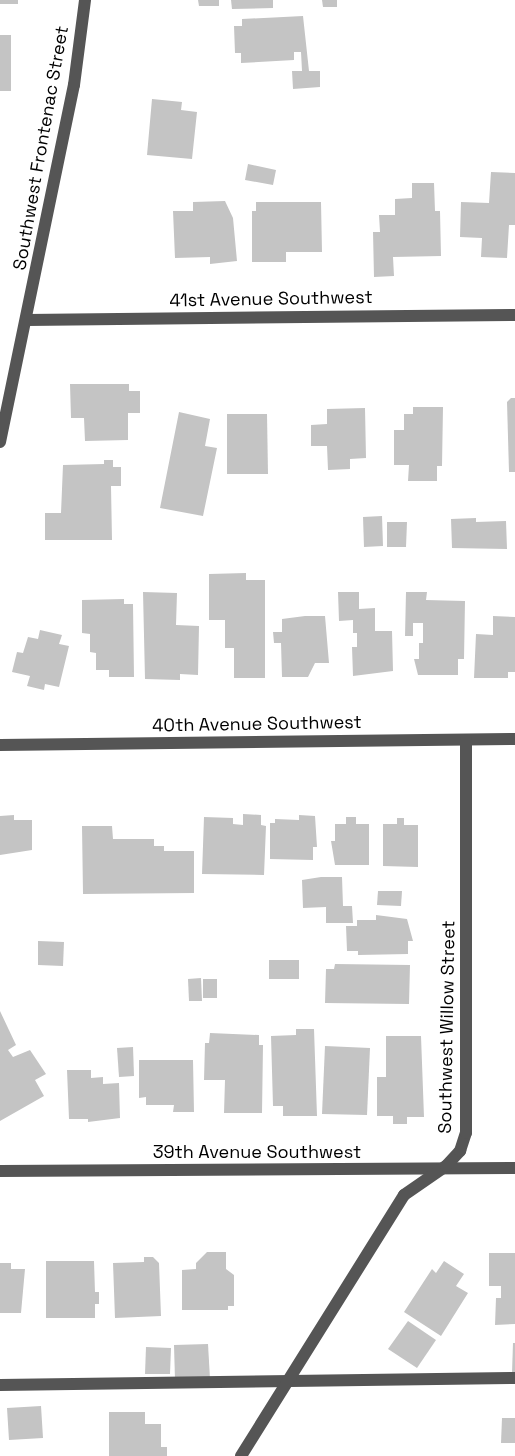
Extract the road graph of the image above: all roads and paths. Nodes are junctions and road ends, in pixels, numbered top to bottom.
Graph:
1 (85, 0) edge
2 (515, 315) edge
3 (27, 320) junction
4 (0, 442) edge
5 (515, 739) edge
6 (466, 740) junction
7 (0, 745) edge
8 (515, 1168) edge
9 (442, 1169) junction
10 (0, 1171) edge
11 (292, 1378) junction
12 (515, 1378) edge
13 (0, 1385) edge
14 (241, 1456) edge

1 - 3 street, Southwest Frontenac Street
2 - 3 street, 41st Avenue Southwest
3 - 4 street, Southwest Frontenac Street
5 - 6 street, 40th Avenue Southwest
6 - 7 street, 40th Avenue Southwest
6 - 9 street, Southwest Willow Street
8 - 9 street, 39th Avenue Southwest
9 - 10 street, 39th Avenue Southwest
9 - 11 street, Southwest Willow Street
11 - 12 street
11 - 13 street
11 - 14 street, Southwest Willow Street

